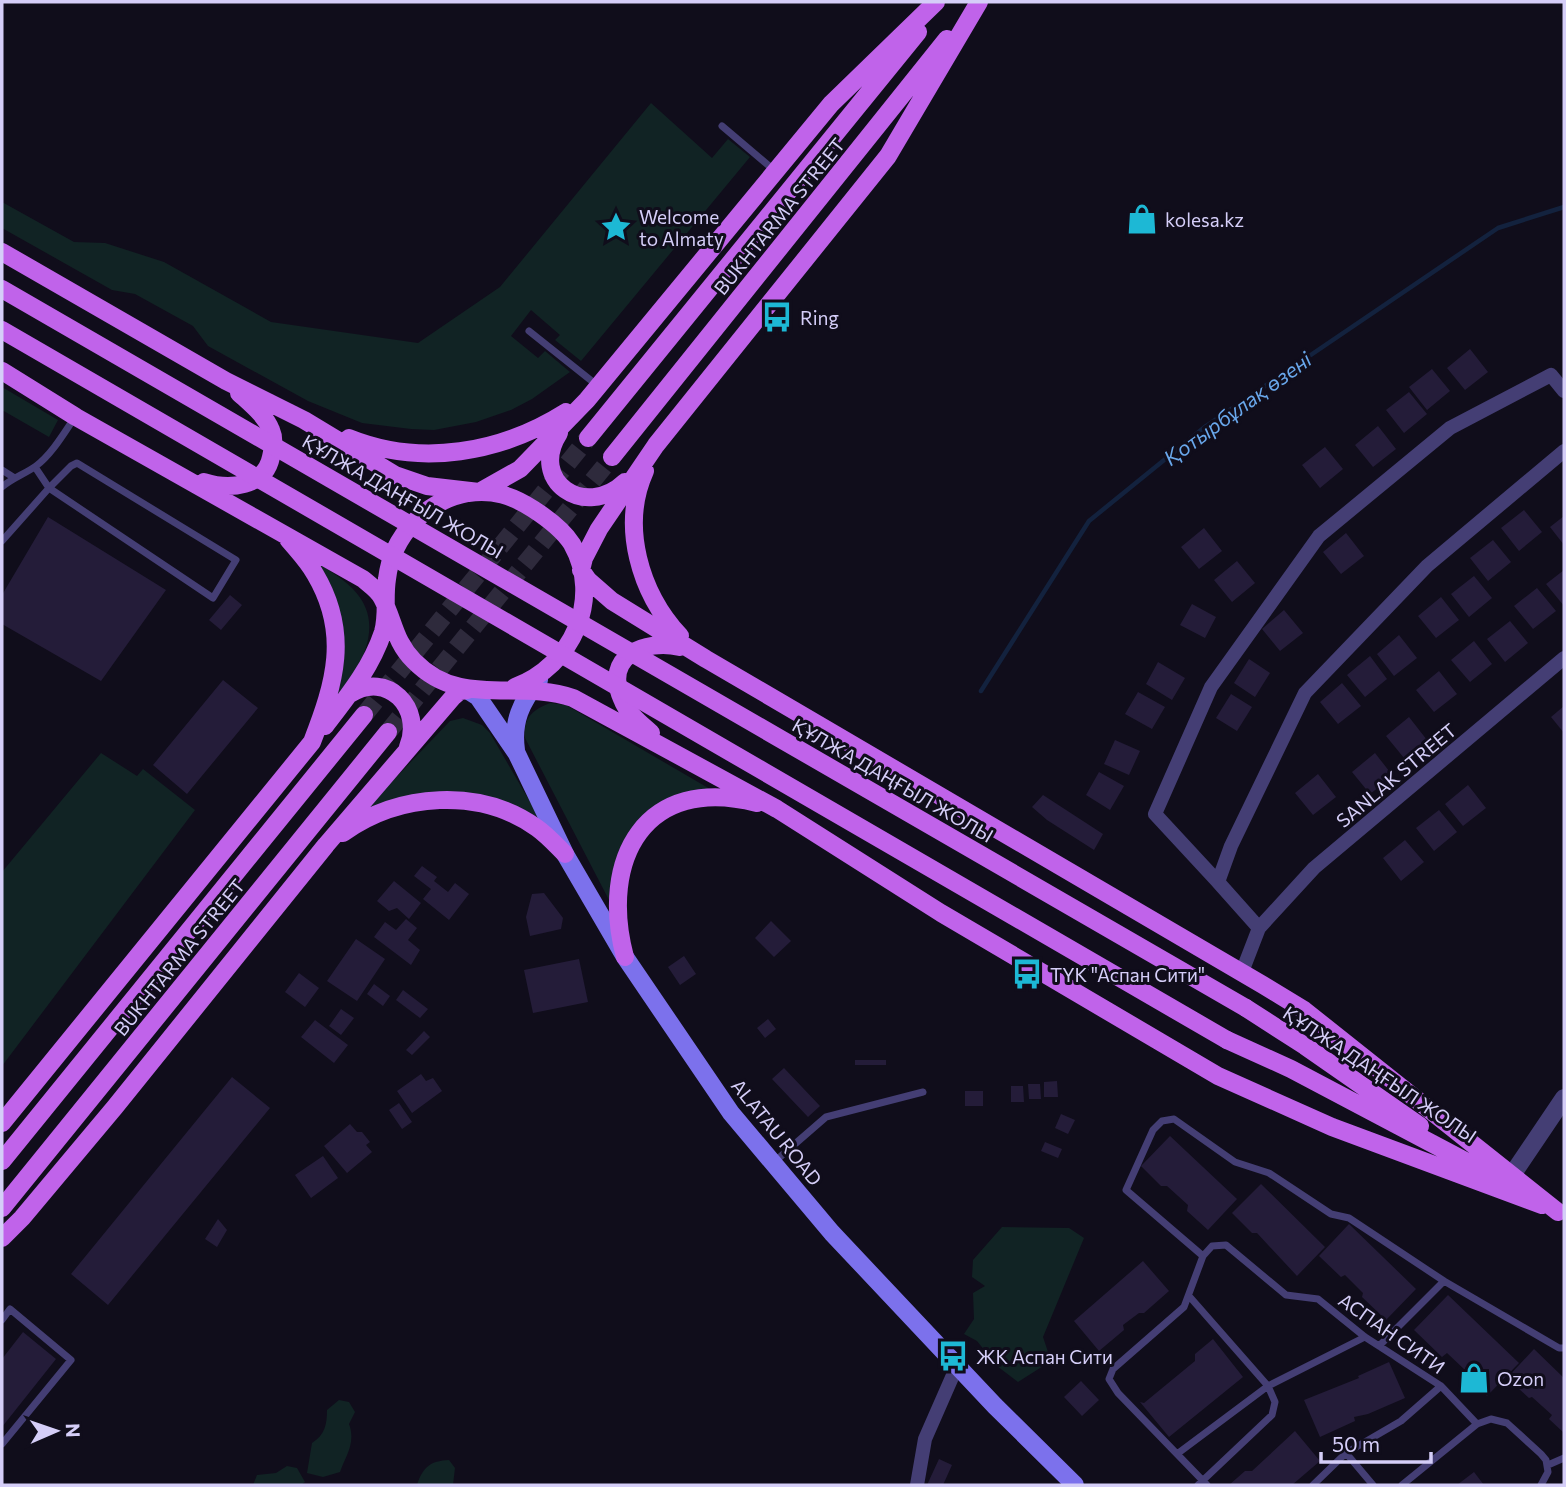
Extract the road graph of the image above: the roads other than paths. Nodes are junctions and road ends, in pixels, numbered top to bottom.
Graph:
1 (936, 2) edge
2 (943, 2) edge
3 (978, 2) edge
4 (722, 126) dead end
5 (776, 172) junction
6 (2, 252) edge
7 (2, 289) edge
8 (2, 330) edge
9 (529, 331) dead end
10 (2, 371) edge
11 (226, 381) junction
12 (1564, 391) edge
13 (587, 399) junction
14 (76, 417) junction
15 (304, 420) junction
16 (588, 438) tunnel mouth
17 (656, 445) junction
18 (1564, 451) edge
19 (612, 457) tunnel mouth
20 (643, 463) junction
21 (35, 467) junction
22 (2, 470) edge
23 (178, 474) junction
24 (13, 477) junction
25 (2, 487) edge
26 (49, 488) junction
27 (479, 492) junction
28 (282, 531) junction
29 (2, 541) edge
30 (582, 570) junction
31 (387, 611) junction
32 (699, 655) junction
33 (1564, 658) edge
34 (553, 665) junction
35 (532, 689) junction
36 (467, 690) junction
37 (498, 691) junction
38 (349, 695) junction
39 (364, 715) tunnel mouth
40 (388, 732) tunnel mouth
41 (312, 742) junction
42 (407, 750) junction
43 (517, 754) junction
44 (680, 756) junction
45 (778, 809) junction
46 (326, 845) junction
47 (565, 854) junction
48 (1218, 882) junction
49 (1259, 928) junction
50 (625, 957) junction
51 (1242, 972) junction
52 (923, 1092) dead end
53 (1564, 1098) edge
54 (5, 1114) edge
55 (2, 1161) edge
56 (773, 1163) junction
57 (1480, 1168) junction
58 (1512, 1175) junction
59 (2, 1208) edge
60 (1561, 1213) edge
61 (2, 1238) edge
62 (1203, 1256) junction
63 (1444, 1281) junction
64 (1189, 1296) junction
65 (2, 1320) edge
66 (1365, 1337) junction
67 (1379, 1346) junction
68 (1564, 1348) edge
69 (957, 1366) junction
70 (1268, 1386) junction
71 (1441, 1386) junction
72 (1477, 1424) junction
73 (2, 1444) edge
74 (1346, 1453) junction
75 (1177, 1454) junction
76 (1564, 1458) edge
77 (1548, 1465) junction
78 (1202, 1484) edge
79 (917, 1485) edge
80 (1074, 1485) edge
81 (1313, 1485) edge
82 (1373, 1485) edge
83 (1402, 1485) edge
84 (1541, 1485) edge

1 - 5 main road
2 - 16 main road, BUKHTARMA STREET
3 - 17 main road
3 - 19 main road, BUKHTARMA STREET
4 - 5 lane
5 - 13 main road
6 - 11 main road
7 - 57 main road, ҚҰЛЖА ДАҢҒЫЛ ЖОЛЫ, bridge
8 - 57 main road, ҚҰЛЖА ДАҢҒЫЛ ЖОЛЫ, bridge
9 - 13 lane
10 - 14 main road
11 - 15 main road
11 - 23 main road
12 - 48 street
13 - 15 main road
13 - 20 main road
13 - 27 main road
14 - 21 lane
14 - 23 main road
15 - 27 main road
17 - 20 main road
17 - 32 main road
18 - 48 street
20 - 30 main road
21 - 24 lane
21 - 26 lane
22 - 24 lane
23 - 28 main road
24 - 25 lane
26 - 26 lane
26 - 29 lane
27 - 30 main road
27 - 31 main road
28 - 31 main road
28 - 41 main road
30 - 32 main road
30 - 34 main road
31 - 36 main road
31 - 38 main road
32 - 44 main road
32 - 51 main road
33 - 49 street, SANLAK STREET
34 - 35 main road
34 - 37 main road
35 - 37 main road
35 - 43 main road
35 - 44 main road
36 - 37 main road
36 - 42 main road
36 - 43 main road, ALATAU ROAD
38 - 41 main road
38 - 42 main road
39 - 55 main road, BUKHTARMA STREET
40 - 59 main road, BUKHTARMA STREET
41 - 54 main road
42 - 46 main road
43 - 47 main road, ALATAU ROAD
44 - 45 main road
45 - 50 main road
45 - 60 main road
46 - 47 main road
46 - 61 main road
47 - 50 main road, ALATAU ROAD
48 - 49 street
49 - 51 street
50 - 56 main road, ALATAU ROAD
51 - 58 main road
52 - 56 lane
53 - 58 street
56 - 69 main road, ALATAU ROAD
57 - 60 main road
58 - 60 main road
62 - 63 lane
62 - 64 lane
62 - 66 lane, АСПАН СИТИ
63 - 67 lane
63 - 68 lane
64 - 70 lane
64 - 75 lane
65 - 73 lane
66 - 67 lane, АСПАН СИТИ
66 - 70 lane
67 - 71 lane, АСПАН СИТИ
69 - 79 street
69 - 80 main road, ALATAU ROAD
70 - 75 lane
70 - 78 lane
71 - 72 lane, АСПАН СИТИ
71 - 74 lane
72 - 77 lane
72 - 83 lane
74 - 81 lane
74 - 82 lane
75 - 78 lane
76 - 77 lane
77 - 84 lane

